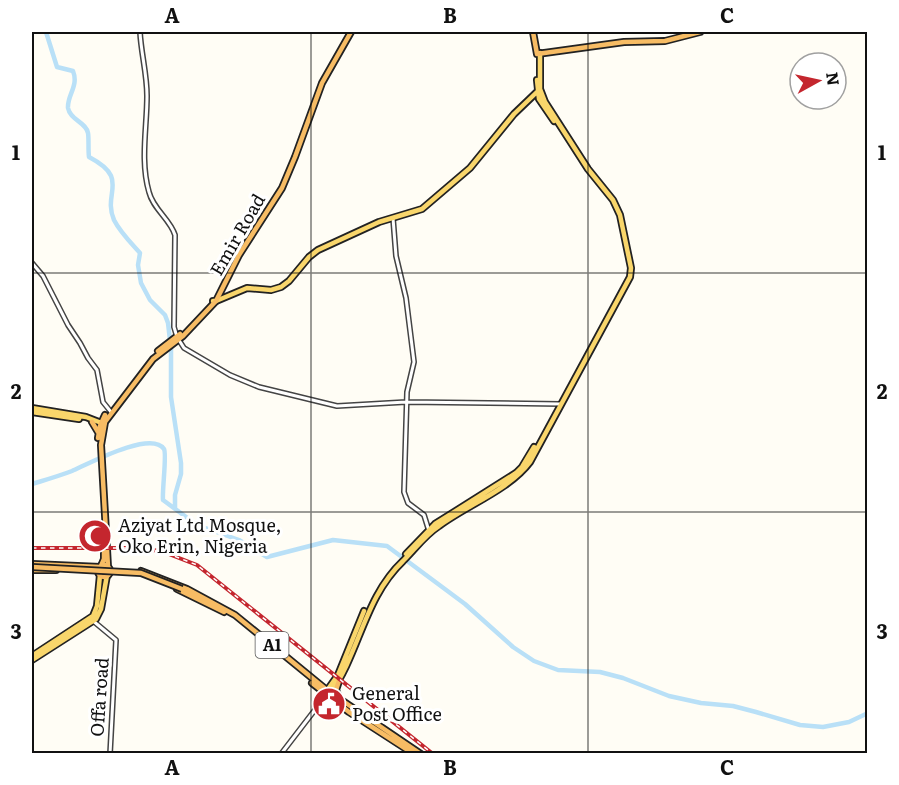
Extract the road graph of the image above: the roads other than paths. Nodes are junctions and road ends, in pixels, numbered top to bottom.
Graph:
1 (140, 32) edge
2 (350, 32) edge
3 (534, 32) edge
4 (700, 32) edge
5 (538, 54) junction
6 (539, 88) junction
7 (393, 217) junction
8 (32, 263) edge
9 (216, 299) junction
10 (177, 339) junction
11 (406, 402) junction
12 (560, 404) junction
13 (32, 410) edge
14 (110, 411) junction
15 (105, 416) junction
16 (92, 420) junction
17 (102, 424) junction
18 (98, 435) junction
19 (100, 446) junction
20 (101, 461) junction
21 (429, 531) junction
22 (401, 560) junction
23 (100, 566) junction
24 (32, 567) edge
25 (108, 571) junction
26 (100, 575) junction
27 (209, 602) junction
28 (92, 620) junction
29 (32, 658) edge
30 (339, 681) junction
31 (327, 694) junction
32 (344, 703) junction
33 (110, 753) edge
34 (281, 753) edge
35 (414, 753) edge
36 (421, 753) edge

1 - 10 street
2 - 9 highway, Emir Road
3 - 5 highway
4 - 5 highway
5 - 6 main road
6 - 7 main road
6 - 12 main road
7 - 9 main road
7 - 11 street
8 - 14 street
9 - 10 highway, Emir Road
10 - 11 street
10 - 14 highway, Emir Road
11 - 12 street
11 - 21 street
12 - 21 main road
13 - 16 main road
14 - 15 highway, Emir Road
14 - 17 highway, Emir Road
15 - 16 highway
15 - 17 highway, Emir Road
16 - 17 main road
16 - 18 highway
17 - 18 highway
17 - 19 highway
18 - 19 highway
19 - 20 highway
20 - 23 highway
20 - 25 highway
21 - 22 main road
22 - 30 main road
22 - 31 main road
23 - 24 highway
23 - 25 highway, A1
23 - 26 highway
24 - 26 highway
24 - 27 highway, bridge
25 - 26 highway, A1
25 - 27 highway, A1
25 - 28 main road
26 - 28 main road
27 - 31 highway, A1
28 - 29 main road
28 - 33 street, Offa road
30 - 31 main road
30 - 32 highway
31 - 32 highway, A1
31 - 34 street
31 - 35 highway, A1
32 - 36 highway, A1

